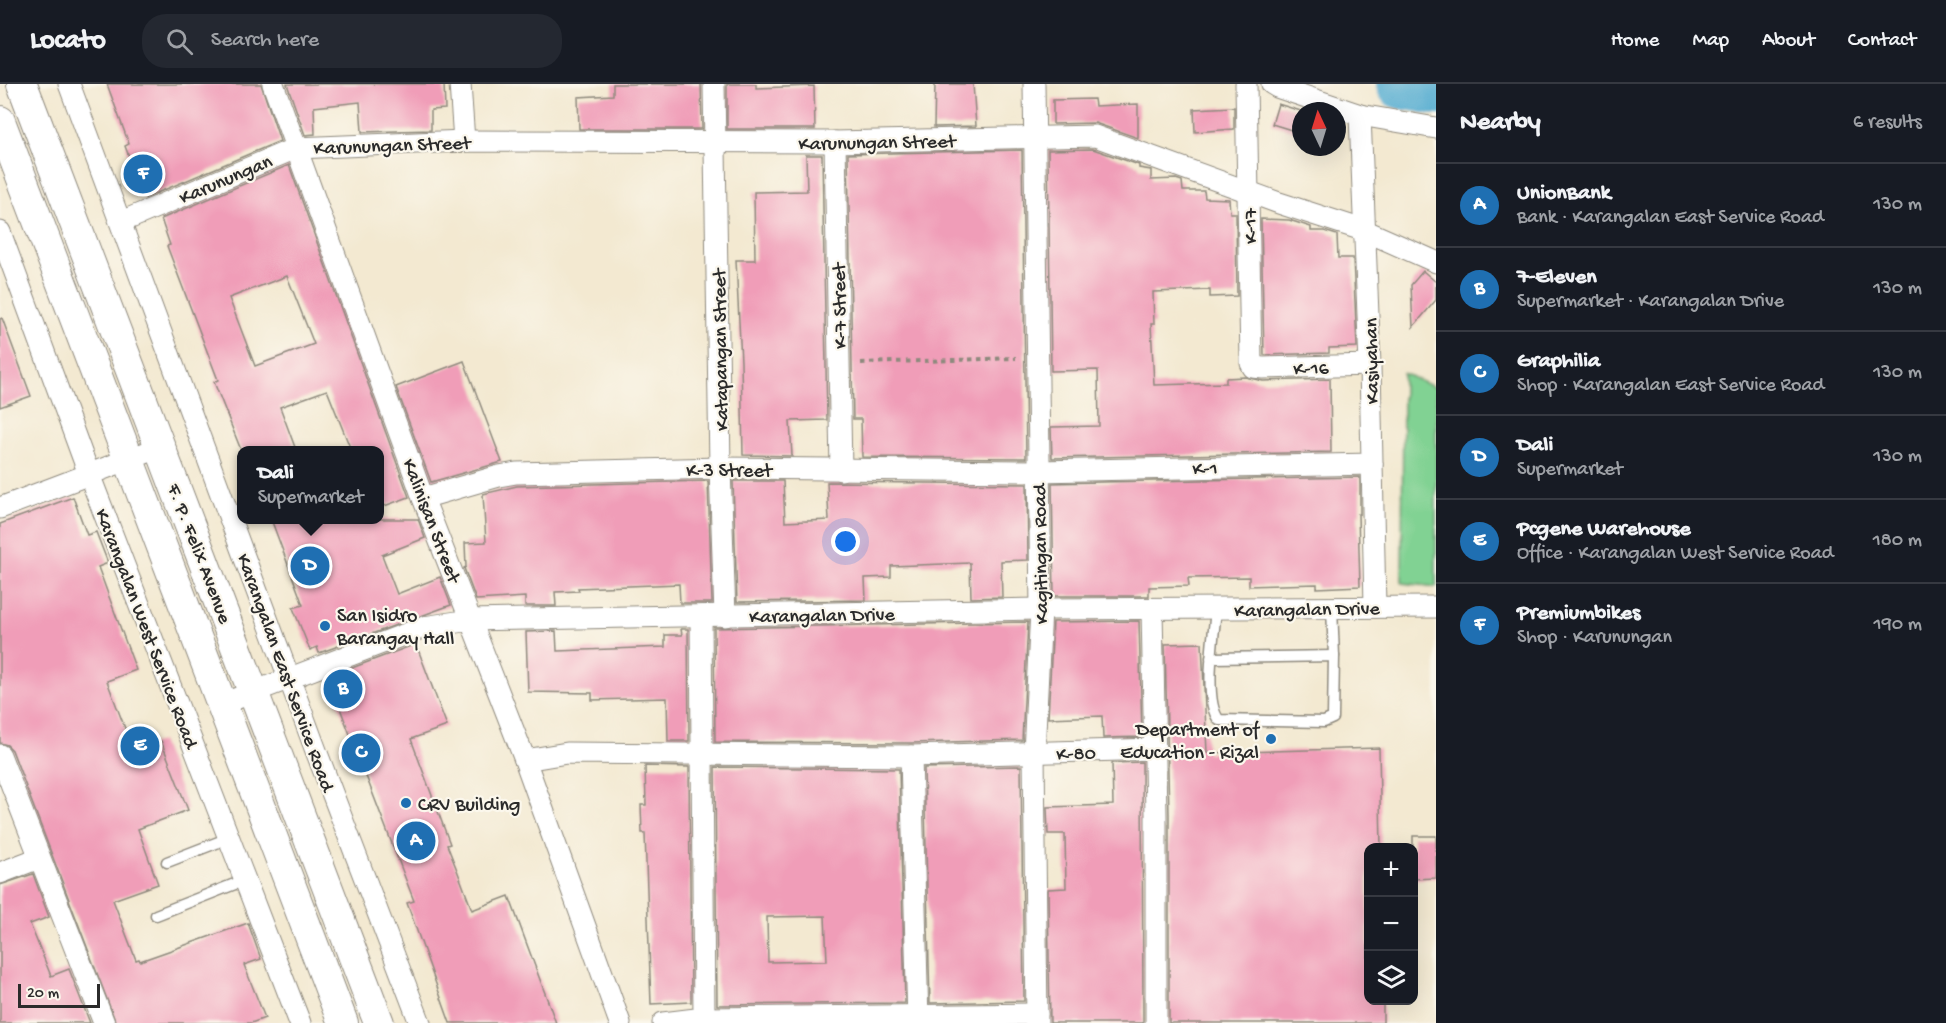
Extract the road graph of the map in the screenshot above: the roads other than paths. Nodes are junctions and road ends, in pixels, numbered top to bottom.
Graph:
1 (22, 84) edge
2 (69, 84) edge
3 (273, 84) edge
4 (460, 84) edge
5 (714, 84) edge
6 (1034, 84) edge
7 (1246, 84) edge
8 (1272, 84) edge
9 (1360, 115) junction
10 (0, 121) edge
11 (1436, 128) edge
12 (1035, 137) junction
13 (464, 141) junction
14 (835, 142) junction
15 (716, 143) junction
16 (296, 148) junction
17 (1248, 191) junction
18 (121, 222) junction
19 (1366, 231) junction
20 (0, 232) edge
21 (1436, 262) edge
22 (1370, 365) junction
23 (1253, 367) joint
24 (160, 447) junction
25 (128, 459) junction
26 (1372, 464) junction
27 (720, 468) junction
28 (841, 470) junction
29 (1038, 471) junction
30 (89, 474) junction
31 (423, 498) junction
32 (0, 508) edge
33 (1375, 607) junction
34 (1436, 607) edge
35 (1332, 608) junction
36 (1041, 609) junction
37 (1152, 609) junction
38 (1216, 609) junction
39 (701, 616) junction
40 (725, 616) junction
41 (470, 620) junction
42 (1334, 657) junction
43 (1211, 658) junction
44 (290, 678) junction
45 (255, 692) junction
46 (222, 704) junction
47 (1155, 749) junction
48 (704, 753) junction
49 (1034, 753) junction
50 (0, 755) edge
51 (911, 756) junction
52 (525, 760) junction
53 (229, 838) junction
54 (39, 858) junction
55 (167, 862) dead end
56 (0, 873) edge
57 (245, 880) junction
58 (156, 915) dead end
59 (704, 1018) junction
60 (1037, 1019) edge
61 (918, 1020) edge
62 (104, 1023) edge
63 (300, 1023) edge
64 (343, 1023) edge
65 (379, 1023) edge
66 (420, 1023) edge
67 (620, 1023) edge
68 (663, 1023) edge
69 (1156, 1023) edge

1 - 24 main road, F. P. Felix Avenue
2 - 18 street, Karangalan East Service Road
3 - 16 street, Kalinisan Street
4 - 13 street
5 - 15 street, Katapangan Street
6 - 12 street, Kagitingan Road
7 - 17 street, K-17
8 - 9 street
9 - 11 street
9 - 19 street, Kasiyahan
10 - 25 main road, F. P. Felix Avenue
12 - 14 street, Karunungan Street
12 - 17 street, Karunungan Street
12 - 29 street, Kagitingan Road
13 - 15 street, Karunungan Street
13 - 16 street, Karunungan Street
14 - 15 street, Karunungan Street
14 - 28 street, K-7 Street
15 - 27 street, Katapangan Street
16 - 18 street, Karunungan
16 - 31 street, Kalinisan Street
17 - 19 street, Karunungan Street
17 - 23 street, K-17
18 - 44 street, Karangalan East Service Road
19 - 21 street, Karunungan Street
19 - 22 street, Kasiyahan
20 - 30 street, Karangalan West Service Road
22 - 23 street, K-16
22 - 26 street, Kasiyahan
24 - 25 street
24 - 45 main road, F. P. Felix Avenue
25 - 30 street
25 - 46 main road, F. P. Felix Avenue
26 - 29 street, K-1
26 - 33 street, Kasiyahan
27 - 28 street, K-3 Street
27 - 31 street, K-3 Street
27 - 40 street, Katapangan Street
28 - 29 street, K-3 Street
29 - 36 street, Kagitingan Road
30 - 32 street
30 - 53 street, Karangalan West Service Road
31 - 41 street, Kalinisan Street
33 - 34 street, Karangalan Drive
33 - 35 street, Karangalan Drive
35 - 38 street, Karangalan Drive
35 - 42 lane
36 - 37 street, Karangalan Drive
36 - 40 street, Karangalan Drive
36 - 49 street, Kagitingan Road
37 - 38 street, Karangalan Drive
37 - 47 street
38 - 43 lane
39 - 40 street, Karangalan Drive
39 - 41 street, Karangalan Drive
39 - 48 street
41 - 44 street, Karangalan Drive
41 - 52 street, Kalinisan Street
42 - 43 lane
42 - 43 lane
44 - 45 street, Karangalan Drive
44 - 66 street, Karangalan East Service Road
45 - 46 street, Karangalan Drive
45 - 65 main road, F. P. Felix Avenue
46 - 64 main road, F. P. Felix Avenue
47 - 49 street, K-80
47 - 69 street
48 - 51 street, K-80
48 - 52 street, K-80
48 - 59 street
49 - 51 street, K-80
49 - 60 street, Kagitingan Road
50 - 54 street
51 - 61 street
52 - 67 street, Kalinisan Street
53 - 55 lane
53 - 57 street, Karangalan West Service Road
54 - 56 street
54 - 62 street
57 - 58 lane
57 - 63 street, Karangalan West Service Road
59 - 61 street
59 - 68 street
60 - 61 street

